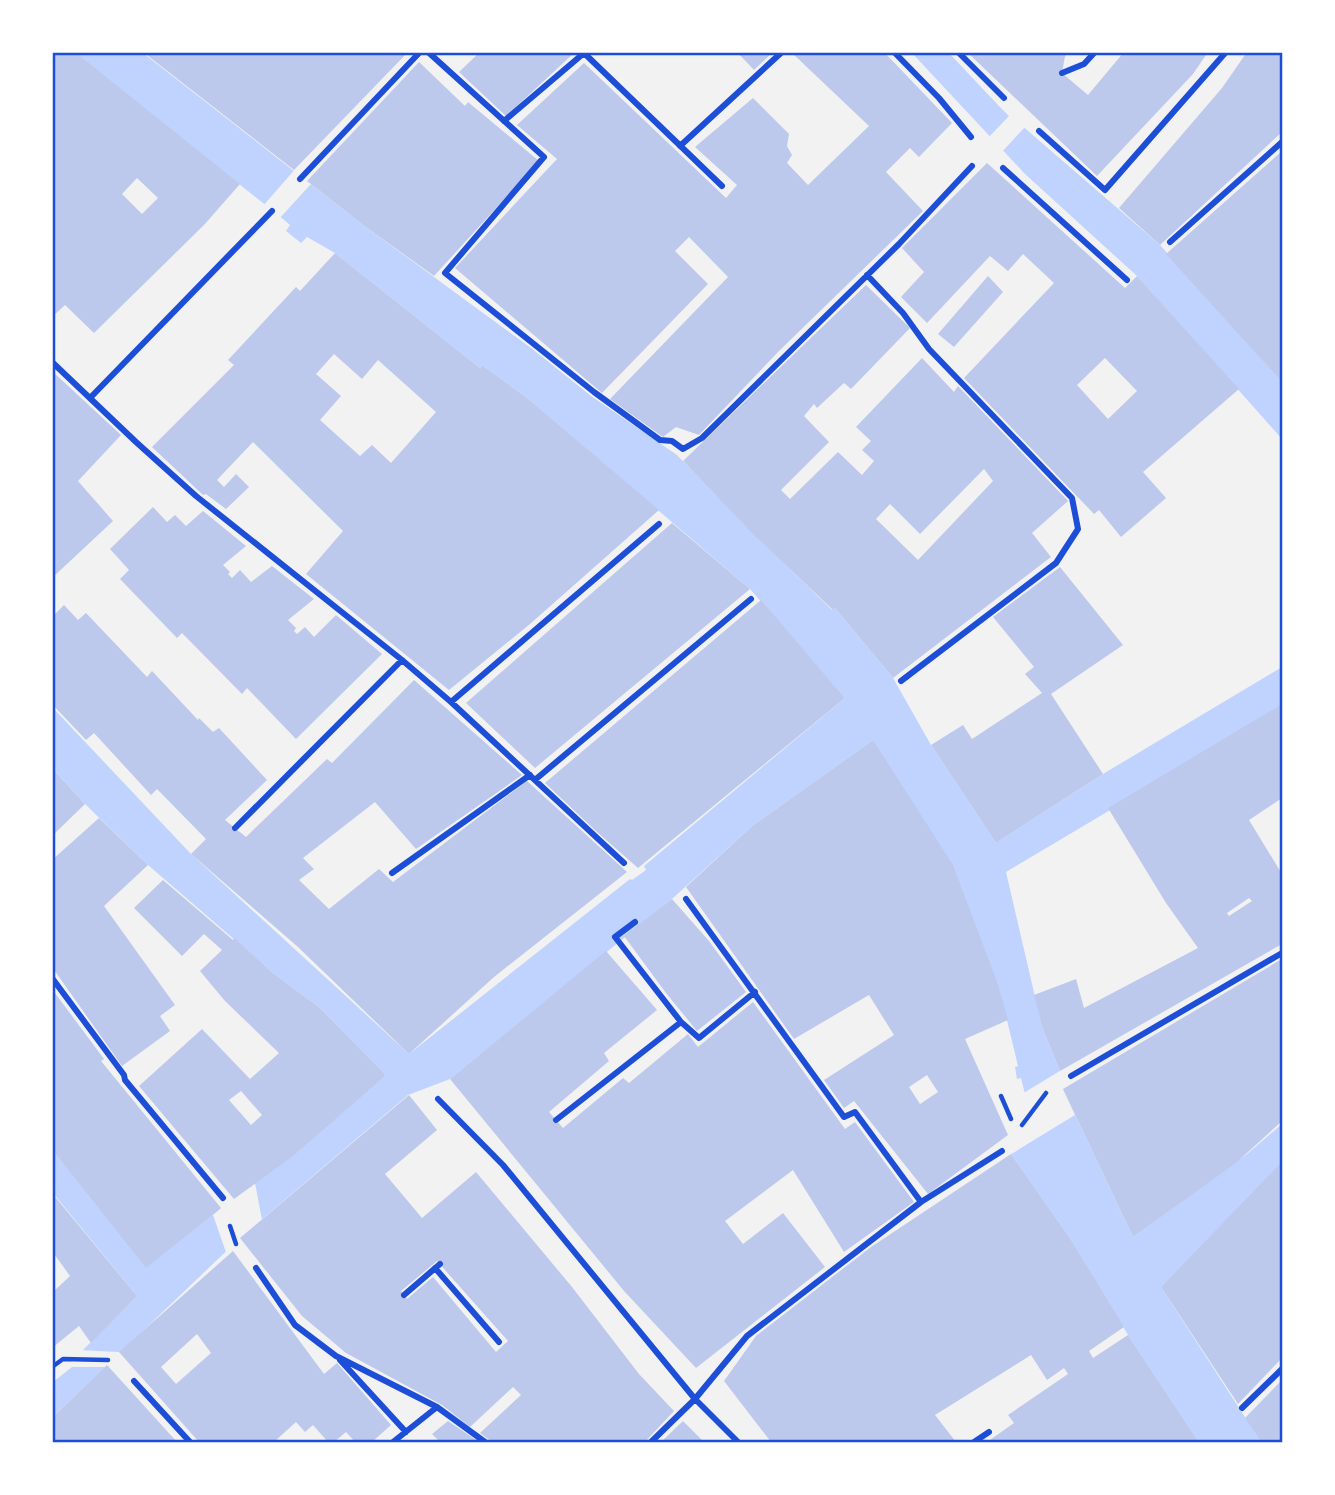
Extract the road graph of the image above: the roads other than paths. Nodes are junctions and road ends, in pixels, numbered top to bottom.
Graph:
1 (421, 52) edge
2 (428, 52) edge
3 (782, 52) edge
4 (894, 52) edge
5 (958, 52) edge
6 (1095, 52) edge
7 (1226, 52) edge
8 (1062, 73) dead end
9 (1004, 99) dead end
10 (504, 121) junction
11 (1039, 131) dead end
12 (971, 137) dead end
13 (1283, 142) edge
14 (681, 146) junction
15 (972, 166) dead end
16 (1003, 168) dead end
17 (300, 179) dead end
18 (722, 186) dead end
19 (272, 211) dead end
20 (1170, 242) dead end
21 (867, 275) junction
22 (1127, 280) dead end
23 (52, 362) edge
24 (90, 398) junction
25 (659, 524) dead end
26 (751, 599) dead end
27 (402, 660) junction
28 (901, 681) dead end
29 (451, 702) junction
30 (533, 777) junction
31 (235, 828) dead end
32 (624, 863) dead end
33 (392, 873) dead end
34 (686, 899) dead end
35 (635, 922) dead end
36 (1283, 953) edge
37 (52, 978) edge
38 (755, 992) junction
39 (681, 1022) junction
40 (1071, 1076) dead end
41 (438, 1099) dead end
42 (556, 1120) dead end
43 (1002, 1151) dead end
44 (223, 1198) road end
45 (921, 1202) junction
46 (256, 1268) road end
47 (404, 1295) dead end
48 (499, 1342) dead end
49 (336, 1356) junction
50 (1283, 1369) edge
51 (134, 1381) dead end
52 (695, 1399) junction
53 (436, 1407) junction
54 (1242, 1408) dead end
55 (406, 1432) junction
56 (989, 1432) dead end
57 (190, 1443) edge
58 (393, 1443) edge
59 (485, 1443) edge
60 (651, 1443) edge
61 (738, 1443) edge
62 (974, 1443) edge

1 - 17 street
2 - 10 street
3 - 14 street
4 - 12 street
5 - 9 street
6 - 8 street
7 - 11 street
10 - 14 street
10 - 21 street
13 - 20 street
14 - 18 street
15 - 21 street
16 - 22 street
19 - 24 street
21 - 28 street
23 - 24 street
24 - 27 street
25 - 29 street
26 - 30 street
27 - 29 street
27 - 31 street
29 - 30 street
30 - 32 street
30 - 33 street
34 - 38 street
35 - 39 street
36 - 40 street
37 - 44 street
38 - 39 street
38 - 45 street
39 - 42 street
41 - 52 street
43 - 45 street
45 - 52 street
46 - 49 street
47 - 48 street
49 - 53 street
49 - 55 street
50 - 54 street
51 - 57 street
52 - 60 street
52 - 61 street
53 - 55 street
53 - 59 street
55 - 58 street
56 - 62 street

